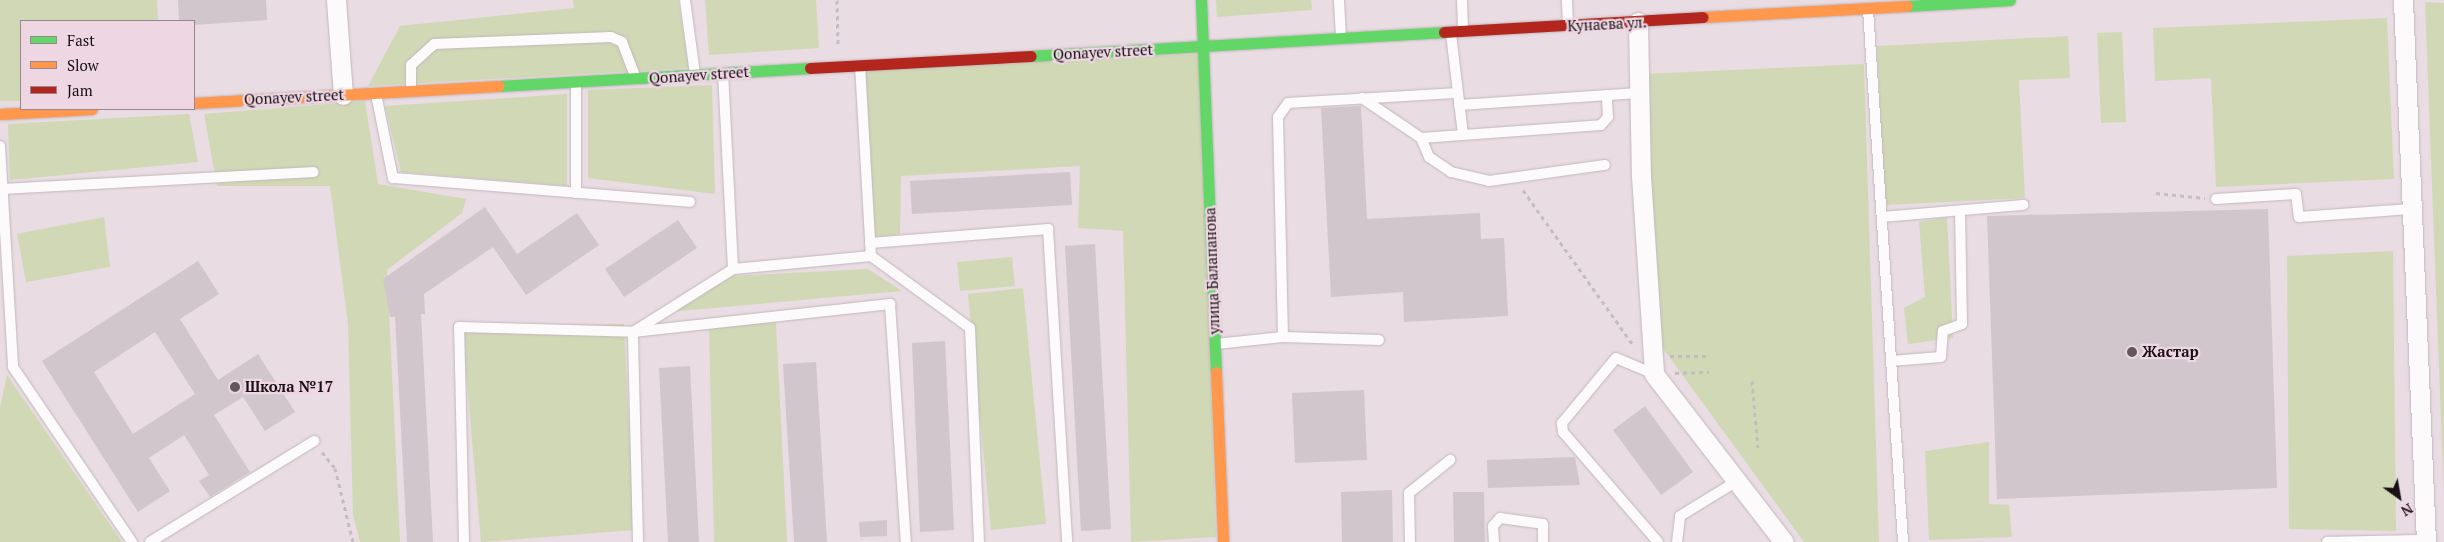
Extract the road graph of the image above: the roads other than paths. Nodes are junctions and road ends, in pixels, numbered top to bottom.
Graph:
1 (336, 0) edge
2 (685, 0) edge
3 (1201, 0) edge
4 (1339, 0) edge
5 (1462, 0) edge
6 (1567, 0) edge
7 (2010, 0) edge
8 (2403, 0) edge
9 (1868, 8) junction
10 (1638, 22) junction
11 (1568, 26) junction
12 (1463, 33) junction
13 (1451, 34) junction
14 (1341, 39) junction
15 (1204, 47) junction
16 (860, 65) junction
17 (723, 73) junction
18 (696, 75) junction
19 (636, 80) junction
20 (576, 82) junction
21 (411, 91) junction
22 (375, 93) junction
23 (1458, 93) junction
24 (1639, 93) junction
25 (343, 95) junction
26 (1607, 95) junction
27 (1362, 98) junction
28 (195, 103) edge
29 (1459, 106) junction
30 (74, 110) edge
31 (0, 114) edge
32 (1462, 134) junction
33 (1421, 138) junction
34 (0, 146) edge
35 (1605, 165) dead end
36 (314, 172) dead end
37 (2, 189) junction
38 (576, 193) junction
39 (2216, 199) road end
40 (690, 202) dead end
41 (2022, 205) dead end
42 (2411, 209) junction
43 (1960, 210) junction
44 (1882, 217) junction
45 (870, 243) junction
46 (871, 256) junction
47 (733, 269) junction
48 (633, 332) junction
49 (1284, 337) junction
50 (1379, 340) dead end
51 (1215, 345) junction
52 (1648, 360) junction
53 (1891, 360) junction
54 (314, 441) road end
55 (1450, 460) dead end
56 (1737, 482) junction
57 (2426, 541) edge
58 (132, 542) edge
59 (150, 542) edge
60 (464, 542) edge
61 (638, 542) edge
62 (906, 542) edge
63 (979, 542) edge
64 (1067, 542) edge
65 (1223, 542) edge
66 (1410, 542) edge
67 (1494, 542) edge
68 (1543, 542) edge
69 (1658, 542) edge
70 (1677, 542) edge
71 (1784, 542) edge
72 (1903, 542) edge
73 (2327, 542) edge

1 - 25 street
2 - 18 lane
3 - 15 street, улица Балапанова
4 - 14 lane
5 - 12 lane
6 - 11 lane
7 - 9 street, Кунаева ул.
8 - 42 street
9 - 10 street, Кунаева ул.
9 - 44 lane
10 - 11 street, Кунаева ул.
10 - 24 street
11 - 12 street, Кунаева ул.
12 - 13 street, Кунаева ул.
13 - 14 street, Кунаева ул.
13 - 23 lane
14 - 15 street, Кунаева ул.
15 - 16 street, Qonayev street
15 - 51 street, улица Балапанова
16 - 17 street, Qonayev street
16 - 45 lane
17 - 18 street, Qonayev street
17 - 47 lane
18 - 19 street, Qonayev street
19 - 20 street, Qonayev street
19 - 21 lane
20 - 21 street, Qonayev street
20 - 38 lane
21 - 22 street, Qonayev street
22 - 25 street, Qonayev street
22 - 38 lane
23 - 27 lane
23 - 29 lane
24 - 26 lane
24 - 52 street
25 - 28 street, Qonayev street
26 - 29 lane
26 - 32 lane
27 - 33 lane
27 - 49 lane
29 - 32 lane
30 - 31 street
32 - 33 lane
33 - 35 lane
34 - 37 lane
36 - 37 lane
37 - 58 lane
38 - 40 lane
39 - 42 lane
41 - 43 lane
42 - 57 street
43 - 44 lane
43 - 53 lane
44 - 53 lane
45 - 46 lane
45 - 64 lane
46 - 47 lane
46 - 63 lane
47 - 48 lane
48 - 60 lane
48 - 61 lane
48 - 62 lane
49 - 50 lane
49 - 51 lane
51 - 65 street, улица Балапанова
52 - 56 street
52 - 69 lane
53 - 72 lane
54 - 59 lane
55 - 66 lane
56 - 70 lane
56 - 71 street
57 - 73 lane
67 - 68 lane

